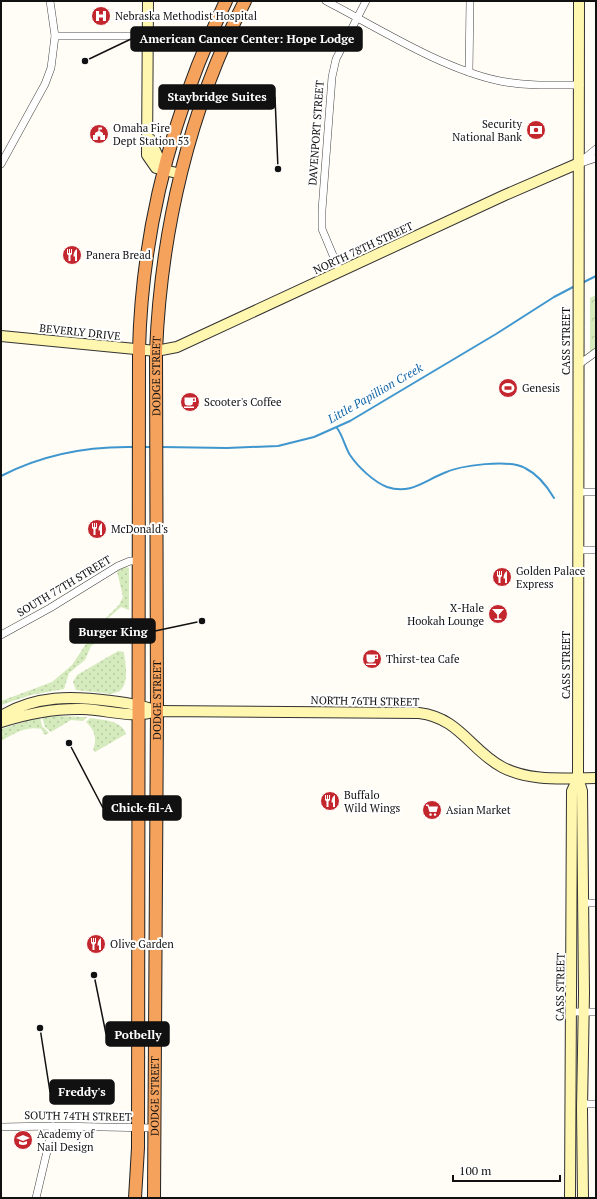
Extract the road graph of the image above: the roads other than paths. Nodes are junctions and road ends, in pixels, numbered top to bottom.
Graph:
1 (50, 1) edge
2 (148, 1) edge
3 (226, 1) edge
4 (245, 1) edge
5 (326, 1) edge
6 (366, 1) edge
7 (470, 1) edge
8 (579, 1) edge
9 (358, 18) junction
10 (55, 36) junction
11 (147, 36) junction
12 (469, 72) junction
13 (580, 85) junction
14 (596, 149) edge
15 (596, 158) edge
16 (579, 163) junction
17 (1, 164) edge
18 (164, 170) junction
19 (181, 174) junction
20 (340, 272) junction
21 (1, 336) edge
22 (139, 350) junction
23 (156, 351) junction
24 (596, 352) edge
25 (578, 365) junction
26 (578, 492) junction
27 (596, 492) edge
28 (578, 550) junction
29 (596, 550) edge
30 (139, 561) junction
31 (1, 635) edge
32 (138, 710) junction
33 (157, 711) junction
34 (1, 716) edge
35 (1, 722) edge
36 (578, 778) junction
37 (596, 778) edge
38 (584, 903) junction
39 (596, 903) edge
40 (572, 1012) junction
41 (583, 1012) junction
42 (596, 1012) edge
43 (582, 1104) junction
44 (596, 1104) edge
45 (53, 1126) junction
46 (1, 1127) edge
47 (137, 1128) junction
48 (154, 1128) junction
49 (36, 1198) edge
50 (135, 1198) edge
51 (154, 1198) edge
52 (570, 1198) edge
53 (583, 1198) edge

1 - 10 street
2 - 11 main road
3 - 18 highway, DODGE STREET
4 - 19 highway, DODGE STREET
5 - 9 street
6 - 9 street, DAVENPORT STREET
7 - 12 street
8 - 13 main road, CASS STREET
9 - 12 street
9 - 20 street, DAVENPORT STREET
10 - 11 street
10 - 17 street
11 - 18 main road
12 - 13 street
13 - 16 main road, CASS STREET
14 - 16 street
15 - 16 street
16 - 20 main road, NORTH 78TH STREET
16 - 25 main road, CASS STREET
18 - 19 main road
18 - 22 highway, DODGE STREET
19 - 23 highway, DODGE STREET
20 - 23 main road, NORTH 78TH STREET
21 - 22 main road, BEVERLY DRIVE
22 - 23 main road, BEVERLY DRIVE
22 - 30 highway, DODGE STREET
23 - 33 highway, DODGE STREET
24 - 25 street
25 - 26 main road, CASS STREET
26 - 27 street
26 - 28 main road, CASS STREET
28 - 29 street
28 - 36 main road, CASS STREET
30 - 31 street, SOUTH 77TH STREET
30 - 32 highway, DODGE STREET
32 - 33 main road, NORTH 76TH STREET
32 - 34 main road
32 - 35 main road
32 - 47 highway, DODGE STREET
33 - 36 main road, NORTH 76TH STREET
33 - 48 highway, DODGE STREET
36 - 37 main road, NORTH 76TH STREET
36 - 38 main road, CASS STREET
36 - 40 main road, CASS STREET
38 - 39 street
38 - 41 main road, CASS STREET
40 - 41 street
40 - 52 main road, CASS STREET
41 - 42 street
41 - 43 main road, CASS STREET
43 - 44 street
43 - 53 main road, CASS STREET
45 - 46 street, SOUTH 74TH STREET
45 - 47 street, SOUTH 74TH STREET
45 - 49 street
47 - 48 street, SOUTH 74TH STREET
47 - 50 highway, DODGE STREET
48 - 51 highway, DODGE STREET

